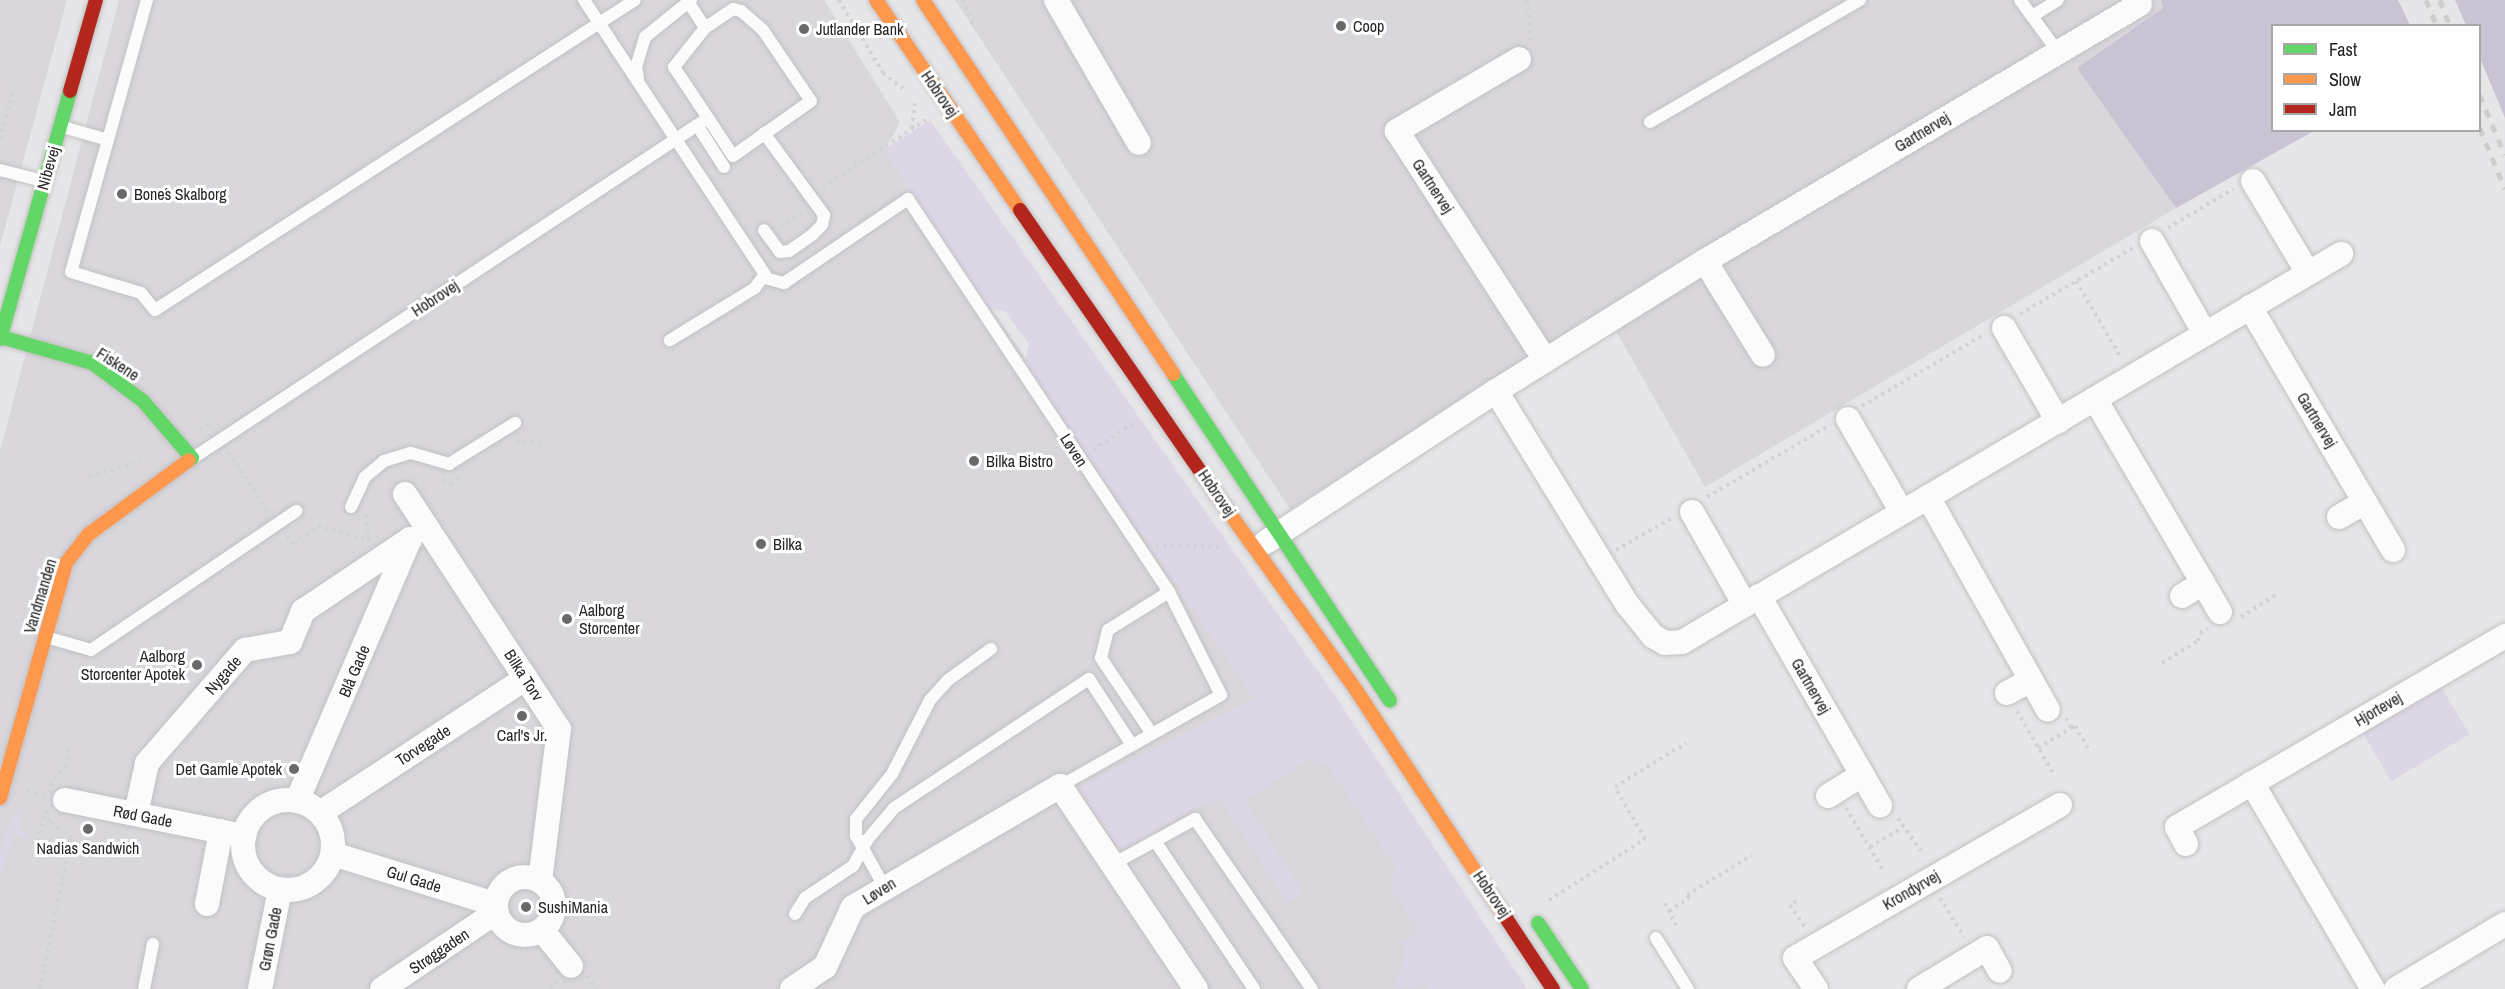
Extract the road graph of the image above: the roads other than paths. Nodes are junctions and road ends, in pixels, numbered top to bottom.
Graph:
1 (96, 0) edge
2 (147, 0) edge
3 (585, 0) edge
4 (635, 0) edge
5 (876, 0) edge
6 (924, 0) edge
7 (1056, 0) edge
8 (1860, 0) edge
9 (2020, 0) edge
10 (2058, 0) edge
11 (688, 1) edge
12 (2140, 4) dead end
13 (2034, 15) junction
14 (600, 23) junction
15 (705, 27) junction
16 (2058, 52) junction
17 (1519, 59) road end
18 (639, 82) junction
19 (702, 122) junction
20 (1650, 122) dead end
21 (60, 126) junction
22 (764, 133) junction
23 (677, 138) junction
24 (108, 140) junction
25 (1139, 143) dead end
26 (724, 167) dead end
27 (0, 170) edge
28 (2253, 181) road end
29 (45, 182) junction
30 (764, 230) dead end
31 (2152, 238) road end
32 (2341, 254) dead end
33 (1705, 261) junction
34 (2308, 273) junction
35 (765, 278) junction
36 (2250, 308) junction
37 (2002, 326) road end
38 (2205, 334) junction
39 (0, 337) edge
40 (670, 340) dead end
41 (1763, 355) dead end
42 (1545, 360) junction
43 (1496, 391) junction
44 (2095, 399) junction
45 (1847, 417) road end
46 (2058, 421) junction
47 (515, 423) dead end
48 (192, 459) junction
49 (405, 494) dead end
50 (1928, 497) junction
51 (2365, 502) junction
52 (351, 507) dead end
53 (1690, 509) road end
54 (296, 511) dead end
55 (1902, 512) junction
56 (2339, 517) dead end
57 (1279, 534) junction
58 (410, 539) joint
59 (1254, 549) junction
60 (2393, 550) dead end
61 (2203, 583) junction
62 (1169, 592) junction
63 (2182, 596) dead end
64 (1752, 601) junction
65 (2220, 612) dead end
66 (2505, 636) edge
67 (45, 637) junction
68 (991, 649) dead end
69 (526, 678) junction
70 (2031, 680) junction
71 (2011, 700) road end
72 (2048, 710) road end
73 (1398, 713) dead end
74 (1152, 734) junction
75 (1132, 745) junction
76 (1862, 775) junction
77 (2252, 783) junction
78 (1060, 786) junction
79 (2, 792) edge
80 (1828, 796) road end
81 (297, 801) junction
82 (55, 805) road end
83 (2060, 805) dead end
84 (1880, 806) road end
85 (320, 813) junction
86 (136, 814) junction
87 (232, 833) junction
88 (1155, 841) junction
89 (2186, 844) dead end
90 (333, 854) junction
91 (863, 854) junction
92 (1113, 864) junction
93 (540, 881) junction
94 (885, 888) junction
95 (280, 890) junction
96 (207, 904) dead end
97 (496, 908) junction
98 (1530, 912) road end
99 (795, 914) dead end
100 (2505, 924) edge
101 (542, 930) junction
102 (1656, 938) dead end
103 (153, 944) dead end
104 (571, 966) dead end
105 (2000, 972) dead end
106 (144, 989) edge
107 (260, 989) edge
108 (382, 989) edge
109 (792, 989) edge
110 (1196, 989) edge
111 (1254, 989) edge
112 (1312, 989) edge
113 (1553, 989) edge
114 (1582, 989) edge
115 (1688, 989) edge
116 (1816, 989) edge
117 (1919, 989) edge
118 (2373, 989) edge
119 (2396, 989) edge

1 - 21 main road, Nibevej
2 - 24 lane
3 - 14 lane
4 - 14 lane
5 - 59 main road, Hobrovej
6 - 57 main road, Hobrovej
7 - 25 street
8 - 20 lane
9 - 13 lane
10 - 13 lane
11 - 15 lane
11 - 18 lane
12 - 16 street, Gartnervej
13 - 16 lane
14 - 18 lane
14 - 24 lane
15 - 19 lane
15 - 22 lane
16 - 33 street, Gartnervej
17 - 42 street, Gartnervej
18 - 23 lane
19 - 22 lane
19 - 23 lane, Hobrovej
19 - 26 lane
21 - 24 lane
21 - 29 main road, Nibevej
22 - 30 lane
23 - 35 lane
23 - 48 lane, Hobrovej
27 - 29 lane
28 - 34 street
29 - 39 main road, Nibevej
31 - 38 street
32 - 34 street
33 - 41 street
33 - 42 street, Gartnervej
34 - 36 street
35 - 40 lane
35 - 62 lane, Løven
36 - 38 street
36 - 51 street, Gartnervej
37 - 46 street
38 - 44 street
39 - 48 main road, Fiskene
42 - 43 street, Gartnervej
43 - 57 street, Gartnervej
43 - 64 street
44 - 46 street
44 - 61 street
45 - 55 street
46 - 50 street
47 - 52 lane
48 - 67 main road, Vandmanden
49 - 69 street, Bilka Torv
50 - 55 street
50 - 70 street
51 - 56 street
51 - 60 street, Gartnervej
53 - 64 street, Gartnervej
54 - 67 lane
55 - 64 street
57 - 59 street, Gartnervej
57 - 73 main road, Hobrovej
58 - 81 street, Blå Gade
58 - 86 street, Nygade
59 - 113 main road, Hobrovej
61 - 63 street
61 - 65 street
62 - 74 lane
62 - 74 lane, Løven
64 - 76 street, Gartnervej
66 - 77 street, Hjortevej
67 - 79 main road, Vandmanden
68 - 91 lane
69 - 85 street, Torvegade
69 - 93 street, Bilka Torv
70 - 71 street
70 - 72 street
74 - 75 lane, Løven
75 - 78 lane, Løven
75 - 91 lane
76 - 80 street
76 - 84 street, Gartnervej
77 - 89 street, Hjortevej
77 - 118 street
78 - 92 street
78 - 94 street, Løven
81 - 85 street
81 - 87 street
82 - 86 street, Rød Gade
83 - 116 street, Krondyrvej
85 - 90 street
86 - 87 street, Rød Gade
87 - 95 street
87 - 96 street
88 - 92 lane
88 - 111 lane
88 - 112 lane
90 - 95 street
90 - 97 street, Gul Gade
91 - 94 lane
91 - 99 lane
92 - 110 street
93 - 97 street
93 - 101 street
94 - 109 street, Løven
95 - 107 street, Grøn Gade
97 - 101 street
97 - 108 street, Strøggaden
98 - 114 main road, Hobrovej
100 - 119 street
101 - 104 street
102 - 115 lane
103 - 106 lane
105 - 117 street

